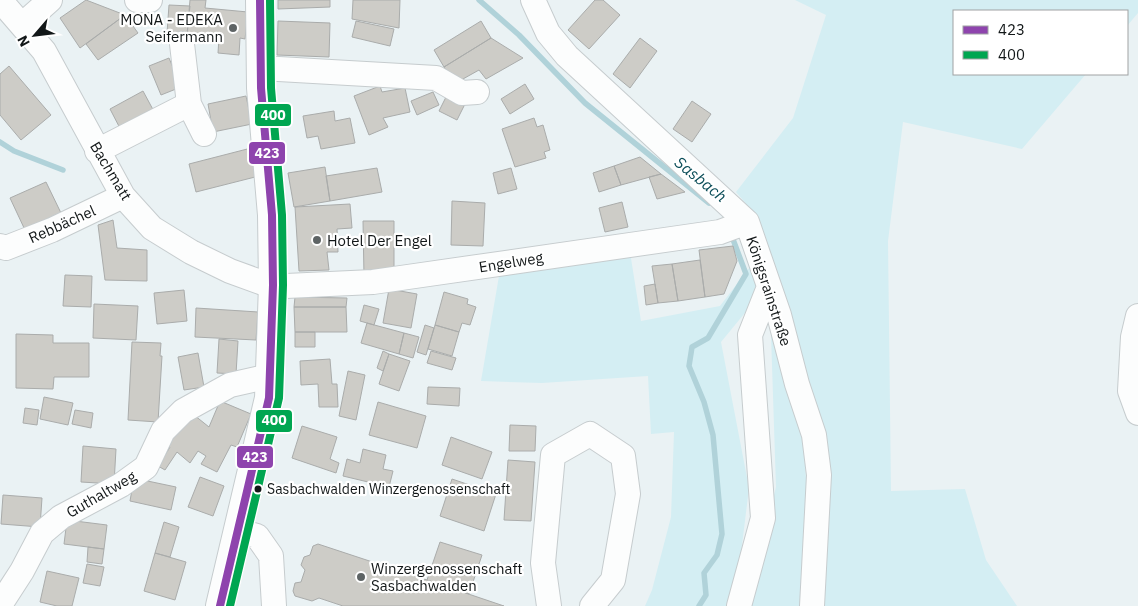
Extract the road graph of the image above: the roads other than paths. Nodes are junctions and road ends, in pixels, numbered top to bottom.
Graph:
1 (0, 0) edge
2 (50, 0) edge
3 (137, 0) edge
4 (150, 0) edge
5 (260, 0) edge
6 (534, 0) edge
7 (22, 25) junction
8 (182, 44) dead end
9 (261, 68) junction
10 (477, 92) dead end
11 (189, 104) junction
12 (204, 134) dead end
13 (97, 151) junction
14 (123, 196) junction
15 (747, 222) junction
16 (0, 246) edge
17 (273, 285) junction
18 (770, 287) junction
19 (1138, 316) edge
20 (270, 376) junction
21 (1138, 413) edge
22 (239, 531) junction
23 (0, 605) edge
24 (220, 606) edge
25 (274, 606) edge
26 (549, 606) edge
27 (592, 606) edge
28 (739, 606) edge
29 (812, 606) edge

1 - 7 street, Bachmatt
2 - 7 street
3 - 4 street
5 - 9 main road
6 - 15 street, Königsrainstraße
7 - 13 street, Bachmatt
8 - 11 street
9 - 10 street
9 - 17 main road
11 - 12 street
11 - 13 street
13 - 14 street, Bachmatt
14 - 16 street, Rebbächel
14 - 17 street, Bachmatt
15 - 17 street, Engelweg
15 - 18 street, Königsrainstraße
17 - 20 main road
18 - 28 street
18 - 29 street, Königsrainstraße
19 - 21 street
20 - 22 main road
20 - 23 street, Guthaltweg
22 - 24 main road
22 - 25 street
26 - 27 street

